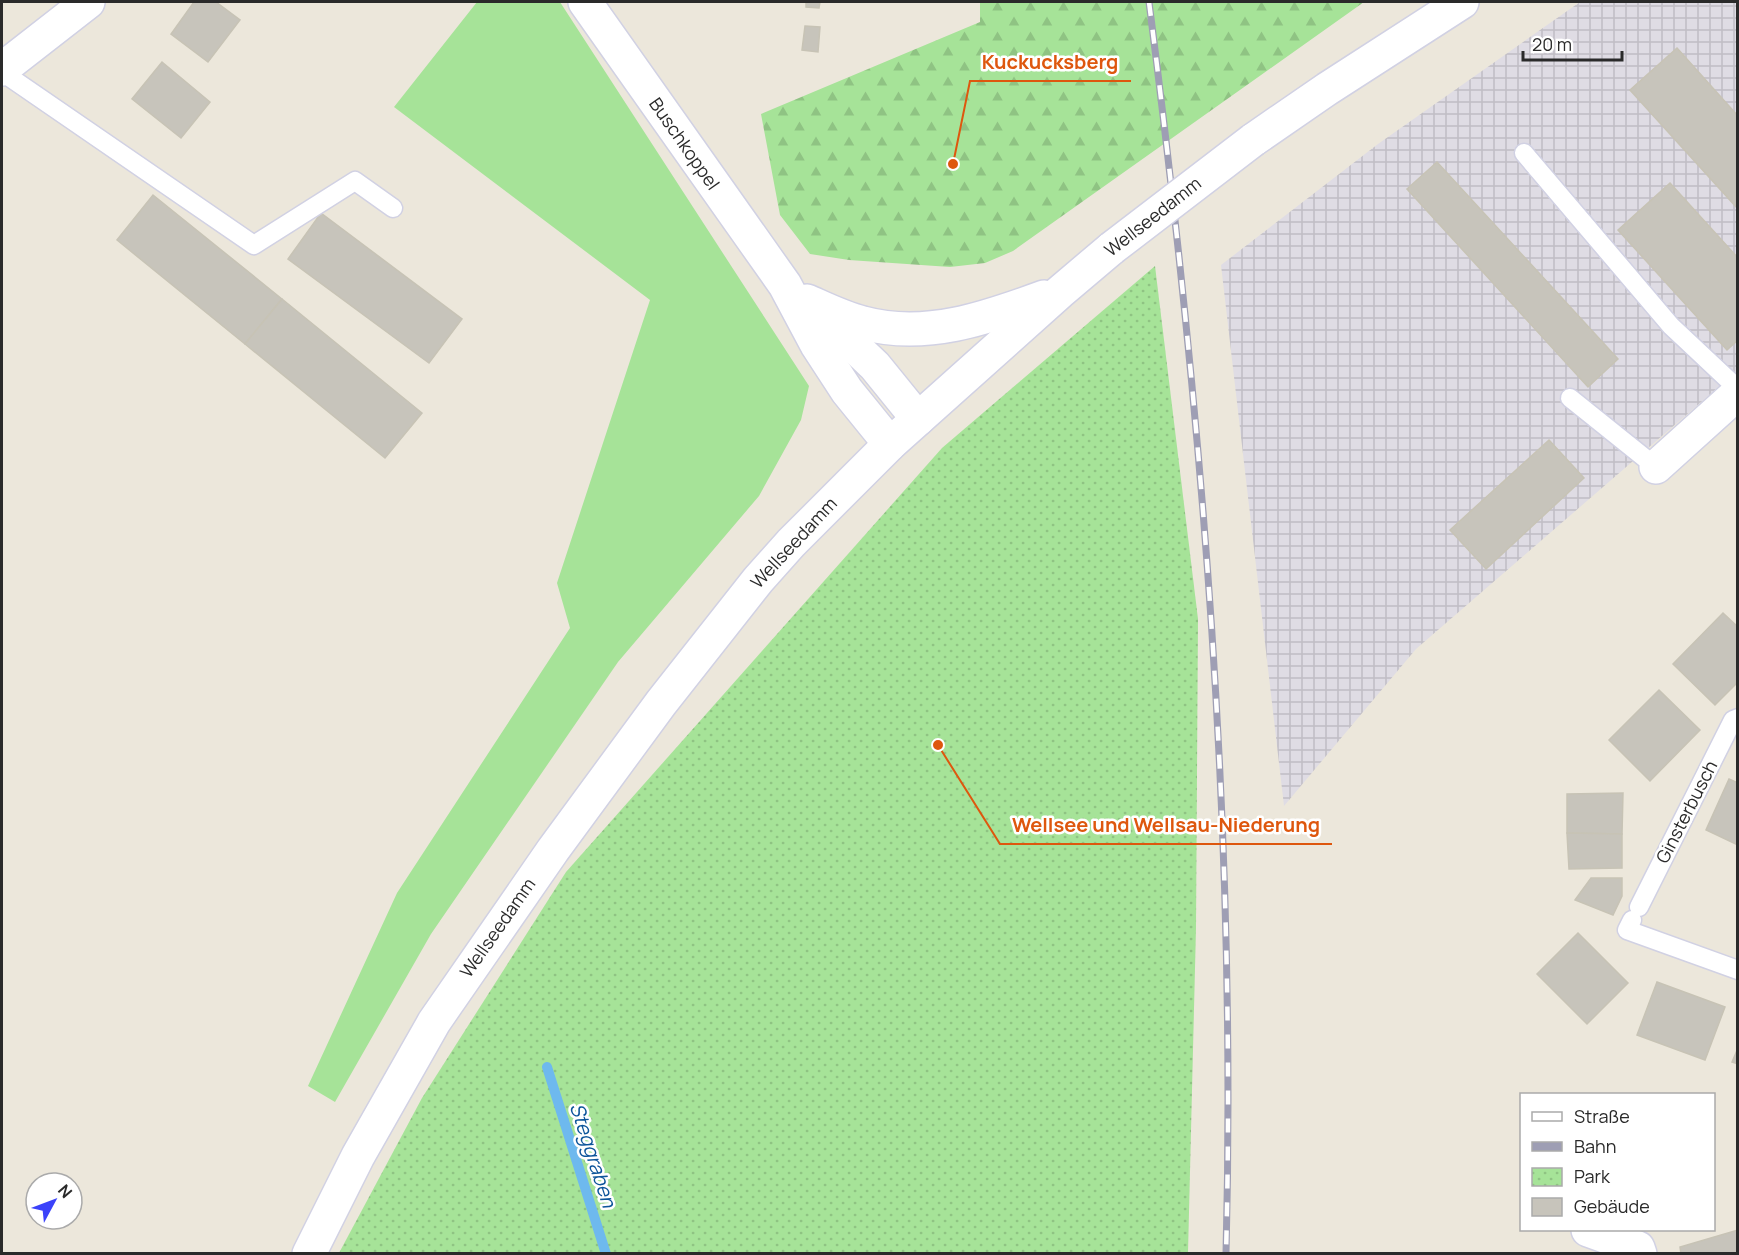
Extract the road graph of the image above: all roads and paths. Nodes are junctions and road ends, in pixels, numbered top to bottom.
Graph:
1 (88, 2) edge
2 (585, 2) edge
3 (1462, 2) edge
4 (2, 70) edge
5 (1524, 153) dead end
6 (393, 208) dead end
7 (1060, 292) junction
8 (796, 293) junction
9 (1737, 391) edge
10 (1570, 398) dead end
11 (918, 419) junction
12 (890, 444) junction
13 (1656, 467) joint
14 (1737, 718) edge
15 (1737, 970) edge
16 (1591, 1231) edge
17 (309, 1254) edge
18 (1640, 1254) edge

1 - 4 main road
2 - 8 main road, Buschkoppel
3 - 7 main road, Wellseedamm, bridge
4 - 6 lane
5 - 9 lane
7 - 8 main road
7 - 11 main road, Wellseedamm
8 - 11 main road, Buschkoppel
8 - 12 main road, Buschkoppel
9 - 13 main road
10 - 13 lane
11 - 12 main road, Wellseedamm
12 - 17 main road, Wellseedamm
14 - 15 lane, Ginsterbusch
16 - 18 main road

